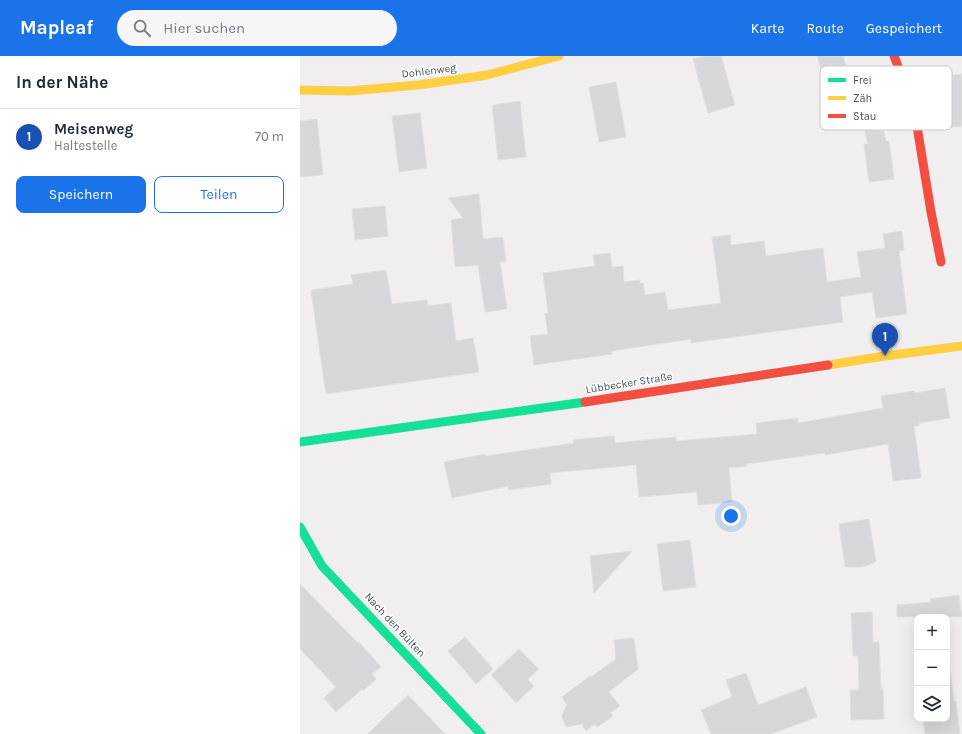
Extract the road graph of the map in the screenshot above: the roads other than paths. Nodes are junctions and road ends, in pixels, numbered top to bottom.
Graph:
1 (559, 56) edge
2 (894, 56) edge
3 (898, 66) edge
4 (300, 90) edge
5 (918, 130) edge
6 (941, 262) dead end
7 (962, 346) edge
8 (300, 442) edge
9 (300, 527) edge
10 (481, 734) edge

1 - 4 street, Dohlenweg
2 - 3 street
5 - 6 street
7 - 8 street, Lübbecker Straße
9 - 10 street, Nach den Bülten

